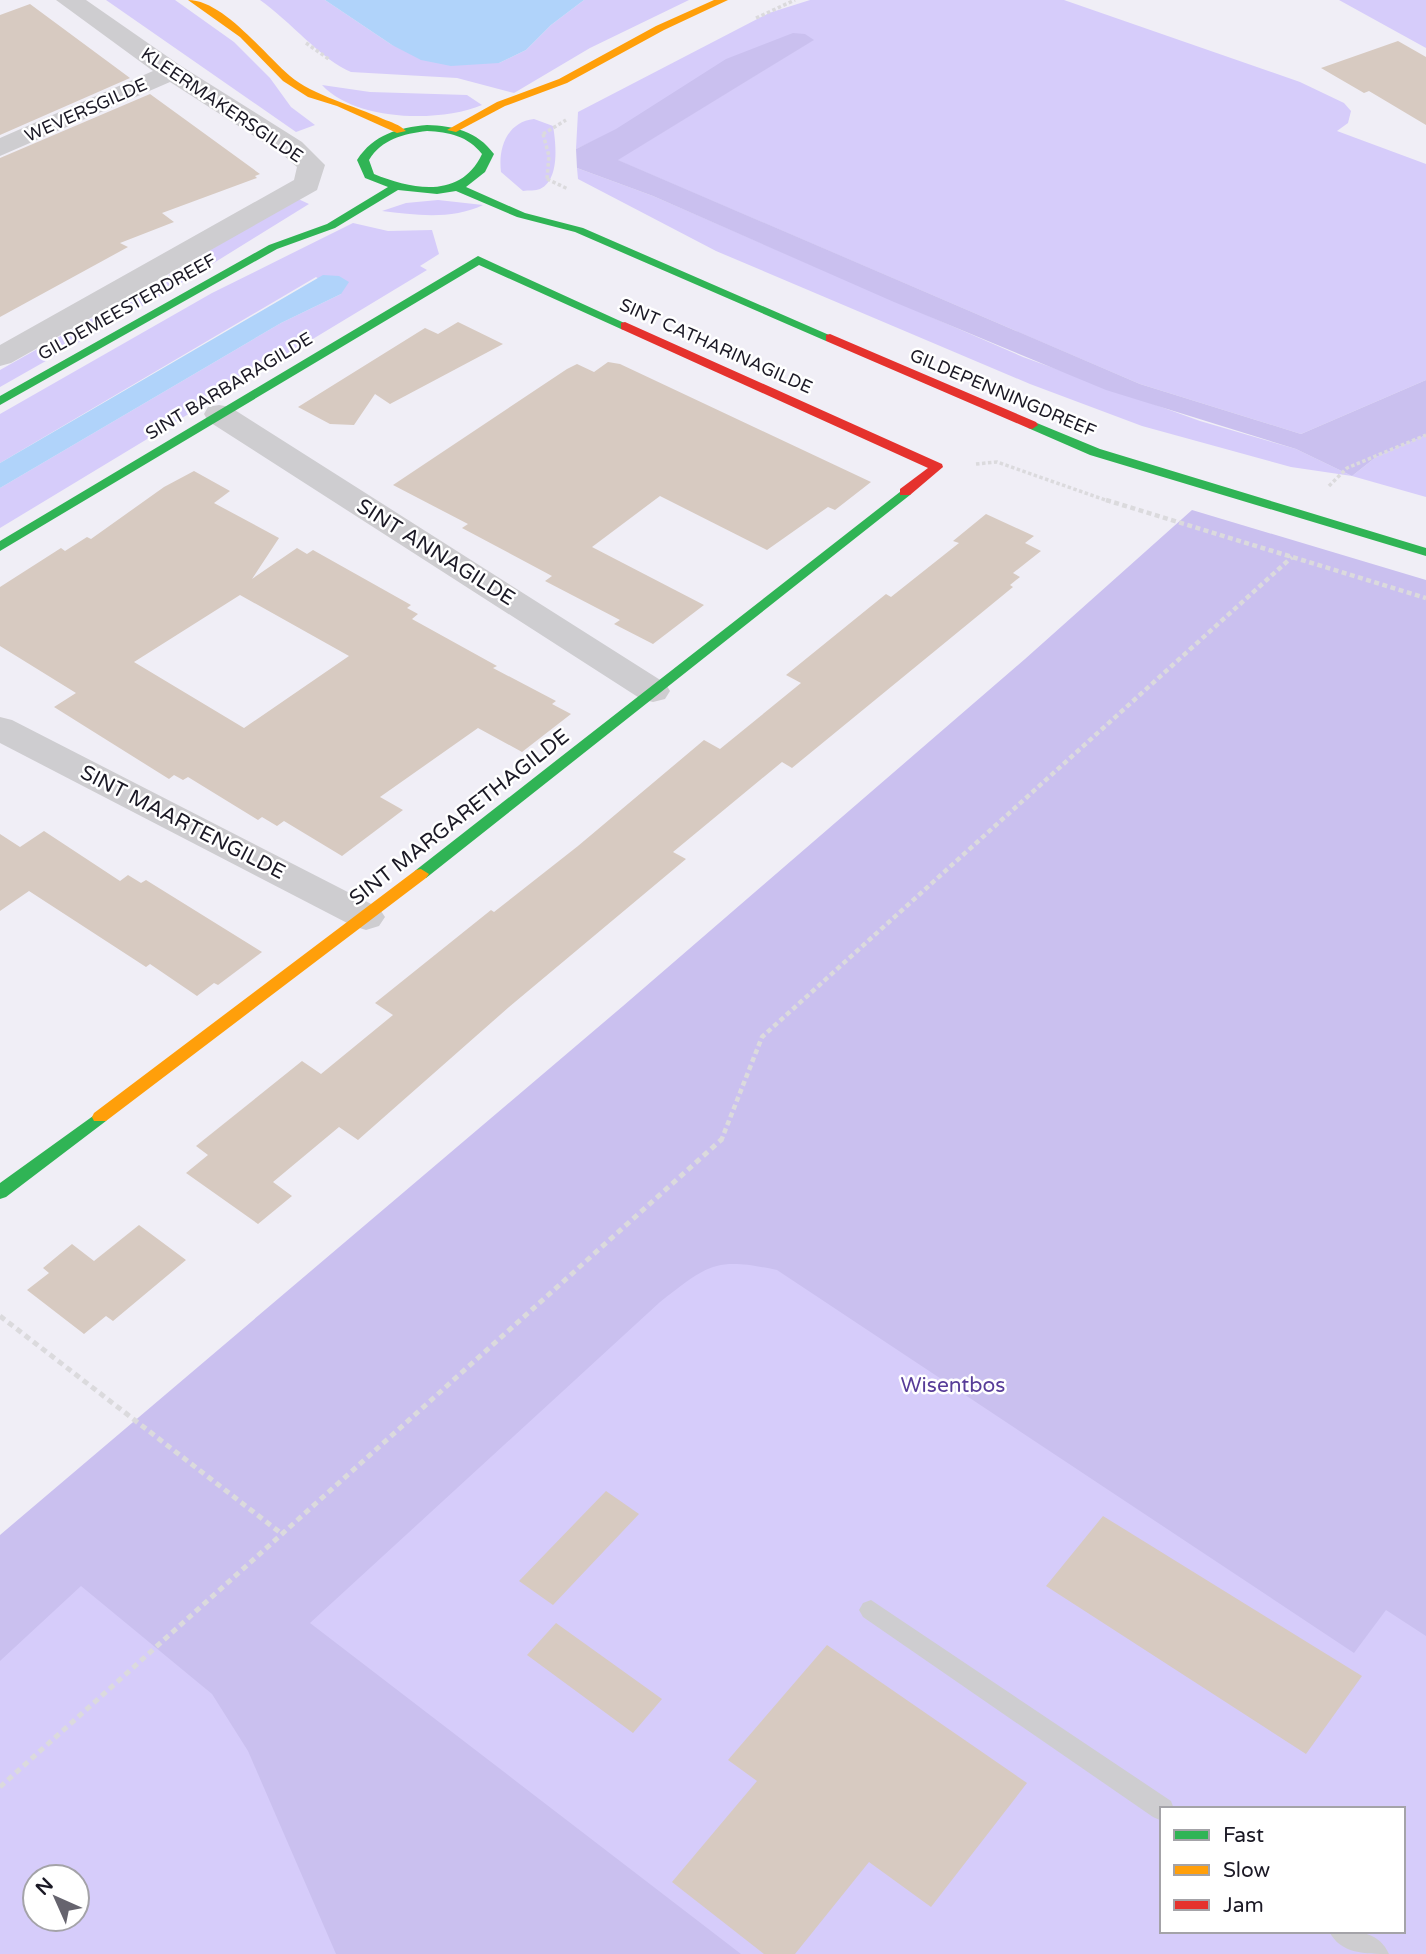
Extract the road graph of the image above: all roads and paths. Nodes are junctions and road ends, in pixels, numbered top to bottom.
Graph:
1 (69, 0) edge
2 (193, 0) edge
3 (723, 0) edge
4 (299, 38) dead end
5 (332, 62) dead end
6 (172, 72) junction
7 (564, 81) junction
8 (312, 96) junction
9 (321, 114) dead end
10 (525, 114) dead end
11 (452, 130) junction
12 (401, 131) junction
13 (543, 134) dead end
14 (0, 148) edge
15 (547, 179) dead end
16 (456, 186) junction
17 (394, 188) junction
18 (542, 201) dead end
19 (303, 216) dead end
20 (579, 230) junction
21 (273, 247) junction
22 (478, 260) joint
23 (0, 357) edge
24 (0, 401) edge
25 (219, 414) junction
26 (1426, 435) edge
27 (937, 467) junction
28 (1323, 491) dead end
29 (0, 547) edge
30 (1426, 552) edge
31 (1292, 557) junction
32 (1426, 598) edge
33 (653, 691) junction
34 (0, 728) edge
35 (366, 917) junction
36 (0, 1192) edge
37 (0, 1316) edge
38 (282, 1534) junction
39 (871, 1610) dead end
40 (0, 1787) edge
41 (1160, 1808) edge
42 (1345, 1933) edge
43 (1376, 1954) edge

1 - 6 street, KLEERMAKERSGILDE
2 - 8 street
3 - 7 street
4 - 5 path
6 - 14 street, WEVERSGILDE
6 - 23 street, KLEERMAKERSGILDE
7 - 10 street
7 - 11 street
8 - 9 street
8 - 12 street
11 - 12 street
11 - 16 street
12 - 17 street
13 - 15 path
16 - 17 street
16 - 20 street, GILDEPENNINGDREEF
17 - 21 street, GILDEMEESTERDREEF
18 - 20 street, GILDEPENNINGDREEF
19 - 21 street, GILDEMEESTERDREEF
20 - 30 street, GILDEPENNINGDREEF
21 - 24 street, GILDEMEESTERDREEF
22 - 25 street, SINT BARBARAGILDE
22 - 27 street, SINT CATHARINAGILDE
25 - 29 street, SINT BARBARAGILDE
25 - 33 street, SINT ANNAGILDE
26 - 28 path
27 - 31 path
27 - 33 street, SINT MARGARETHAGILDE
31 - 32 path
31 - 38 path
33 - 35 street, SINT MARGARETHAGILDE
34 - 35 street, SINT MAARTENGILDE
35 - 36 street, SINT MARGARETHAGILDE
37 - 38 path
38 - 40 path
39 - 41 lane
42 - 43 lane

